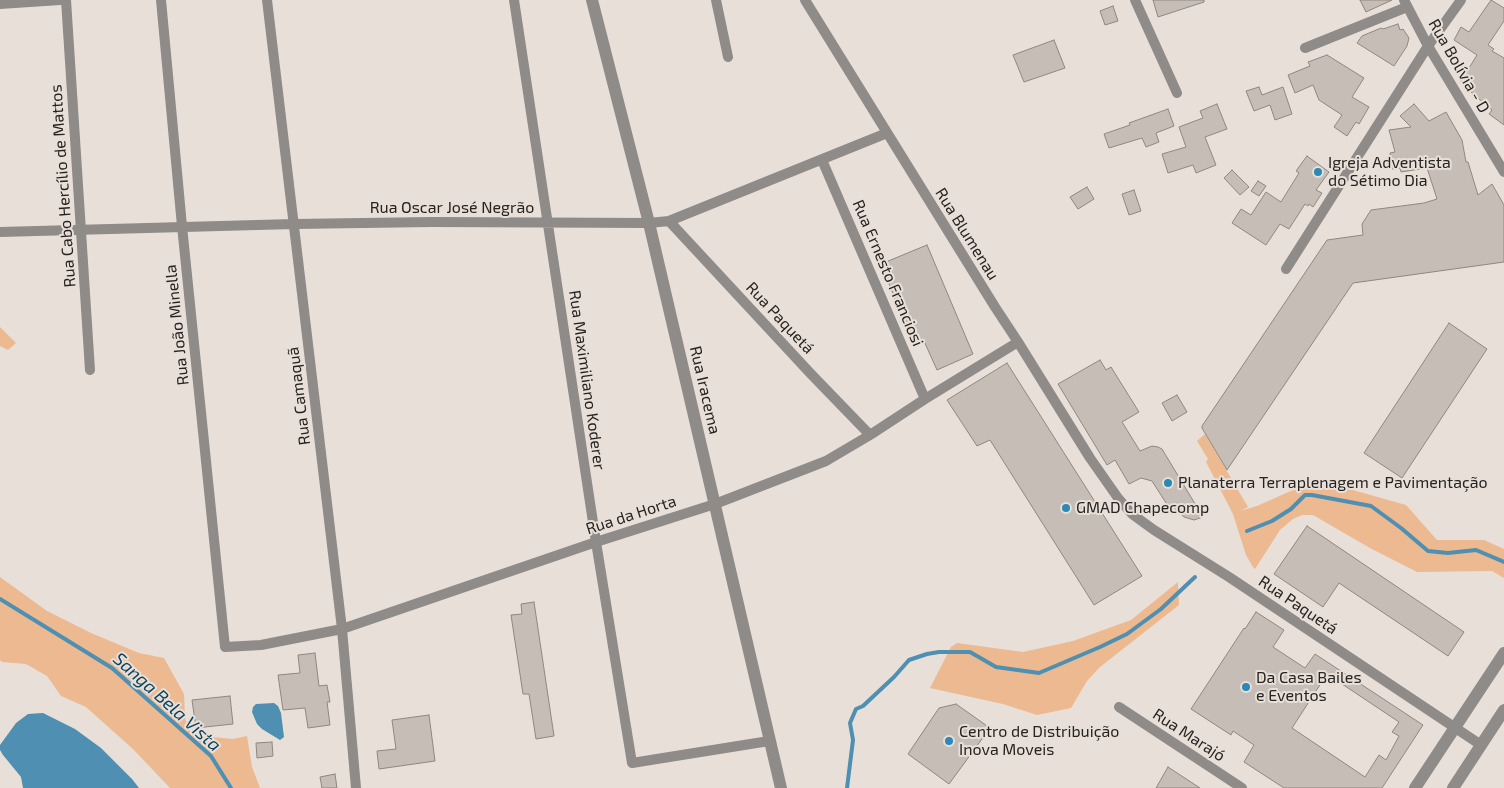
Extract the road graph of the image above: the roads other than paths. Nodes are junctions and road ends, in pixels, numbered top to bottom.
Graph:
1 (60, 0) edge
2 (66, 0) edge
3 (161, 0) edge
4 (267, 0) edge
5 (514, 0) edge
6 (592, 0) edge
7 (716, 0) edge
8 (805, 0) edge
9 (1135, 0) edge
10 (1461, 0) edge
11 (1406, 3) edge
12 (0, 4) edge
13 (1428, 46) junction
14 (1305, 48) dead end
15 (728, 57) dead end
16 (1177, 93) dead end
17 (887, 133) junction
18 (822, 160) junction
19 (1504, 172) edge
20 (669, 222) junction
21 (549, 223) junction
22 (649, 223) junction
23 (294, 224) junction
24 (182, 226) junction
25 (80, 229) junction
26 (0, 232) edge
27 (1286, 269) dead end
28 (1018, 342) junction
29 (90, 370) dead end
30 (926, 399) junction
31 (870, 435) junction
32 (1106, 482) joint
33 (715, 504) junction
34 (596, 542) junction
35 (342, 629) junction
36 (225, 647) joint
37 (1504, 653) edge
38 (1119, 707) dead end
39 (1504, 710) edge
40 (1455, 728) junction
41 (769, 741) junction
42 (1481, 745) junction
43 (356, 788) edge
44 (781, 788) edge
45 (1242, 788) edge
46 (1415, 788) edge
47 (1453, 788) edge

1 - 12 street
2 - 25 street, Rua Cabo Hercílio de Mattos
3 - 24 street, Rua João Minella
4 - 23 street, Rua Camaquã
5 - 21 street, Rua Maximiliano Koderer
6 - 22 street, Rua Iracema
7 - 15 street
8 - 17 street, Rua Blumenau
9 - 16 street
10 - 13 street
11 - 13 street, Rua Bolívia - D
11 - 14 street
13 - 19 street, Rua Bolívia - D
13 - 27 street
17 - 18 street, Rua Oscar José Negrão
17 - 28 street, Rua Blumenau
18 - 20 street, Rua Oscar José Negrão
18 - 30 street, Rua Ernesto Franciosi
20 - 22 street, Rua Oscar José Negrão
20 - 31 street, Rua Paquetá
21 - 22 street, Rua Oscar José Negrão
21 - 23 street, Rua Oscar José Negrão
21 - 34 street, Rua Maximiliano Koderer
22 - 33 street, Rua Iracema
23 - 24 street, Rua Oscar José Negrão
23 - 35 street, Rua Camaquã
24 - 25 street, Rua Oscar José Negrão
24 - 36 street, Rua João Minella
25 - 26 street, Rua Oscar José Negrão
25 - 29 street, Rua Cabo Hercílio de Mattos
28 - 30 street, Rua da Horta
28 - 32 street, Rua Blumenau
30 - 31 street, Rua da Horta
31 - 33 street, Rua da Horta
32 - 40 street, Rua Paquetá
33 - 34 street, Rua da Horta
33 - 41 street, Rua Iracema
34 - 35 street, Rua da Horta
34 - 41 street, Rua Maximiliano Koderer
35 - 36 street, Rua da Horta
35 - 43 street, Rua Camaquã
37 - 40 street
38 - 45 street, Rua Marajó
39 - 42 street
40 - 42 street, Rua Paquetá
40 - 46 street
41 - 44 street, Rua Iracema
42 - 47 street

